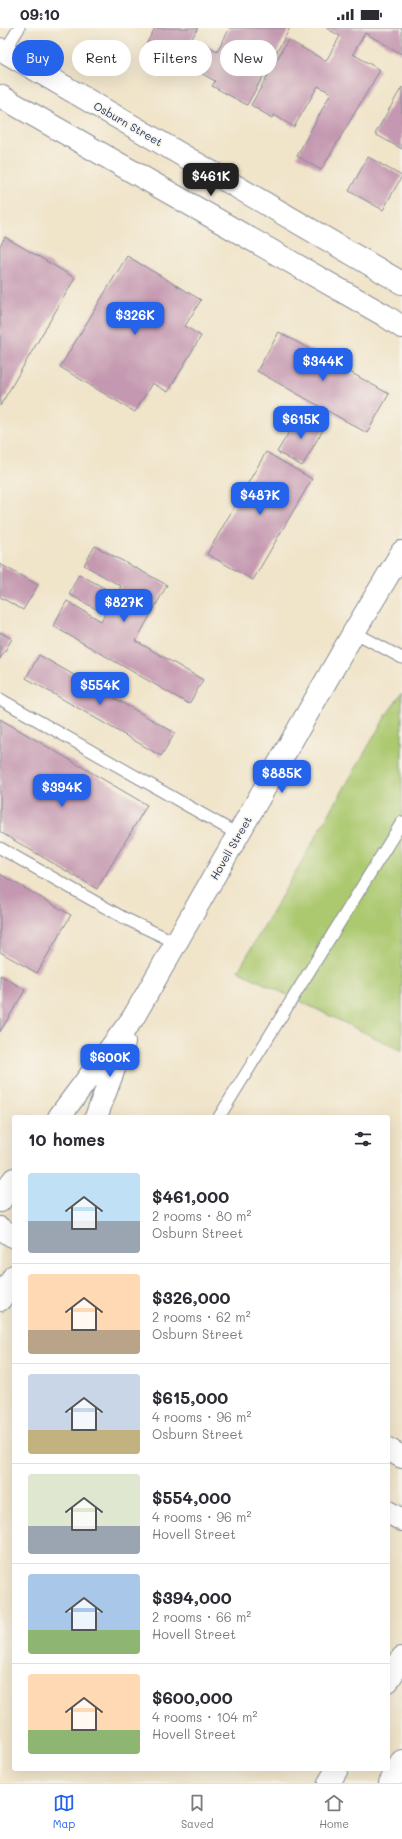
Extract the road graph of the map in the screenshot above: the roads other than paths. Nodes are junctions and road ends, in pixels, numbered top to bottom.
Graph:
1 (20, 28) edge
2 (2, 51) edge
3 (0, 96) edge
4 (402, 283) edge
5 (402, 327) edge
6 (402, 552) edge
7 (354, 632) junction
8 (402, 658) edge
9 (0, 699) edge
10 (402, 822) edge
11 (239, 835) junction
12 (0, 848) edge
13 (177, 943) junction
14 (133, 1018) junction
15 (60, 1115) edge
16 (97, 1115) edge
17 (220, 1115) edge
18 (12, 1182) edge
19 (0, 1201) edge
20 (0, 1228) edge
21 (12, 1236) edge
22 (390, 1450) edge
23 (402, 1457) edge
24 (390, 1513) edge
25 (402, 1520) edge
26 (402, 1658) edge
27 (390, 1679) edge
28 (402, 1761) edge
29 (336, 1771) edge
30 (328, 1783) edge
31 (390, 1783) edge

1 - 2 lane
2 - 4 street, Osburn Street
3 - 5 street
6 - 7 street, Hovell Street
7 - 8 lane
7 - 11 street, Hovell Street
9 - 11 lane
10 - 17 lane
11 - 13 street, Hovell Street
12 - 13 lane
13 - 14 street, Hovell Street
14 - 15 street, Hovell Street
14 - 16 street, Hovell Street
18 - 19 street
20 - 21 street
22 - 23 street
24 - 25 street
26 - 27 street
28 - 31 street
29 - 30 street

